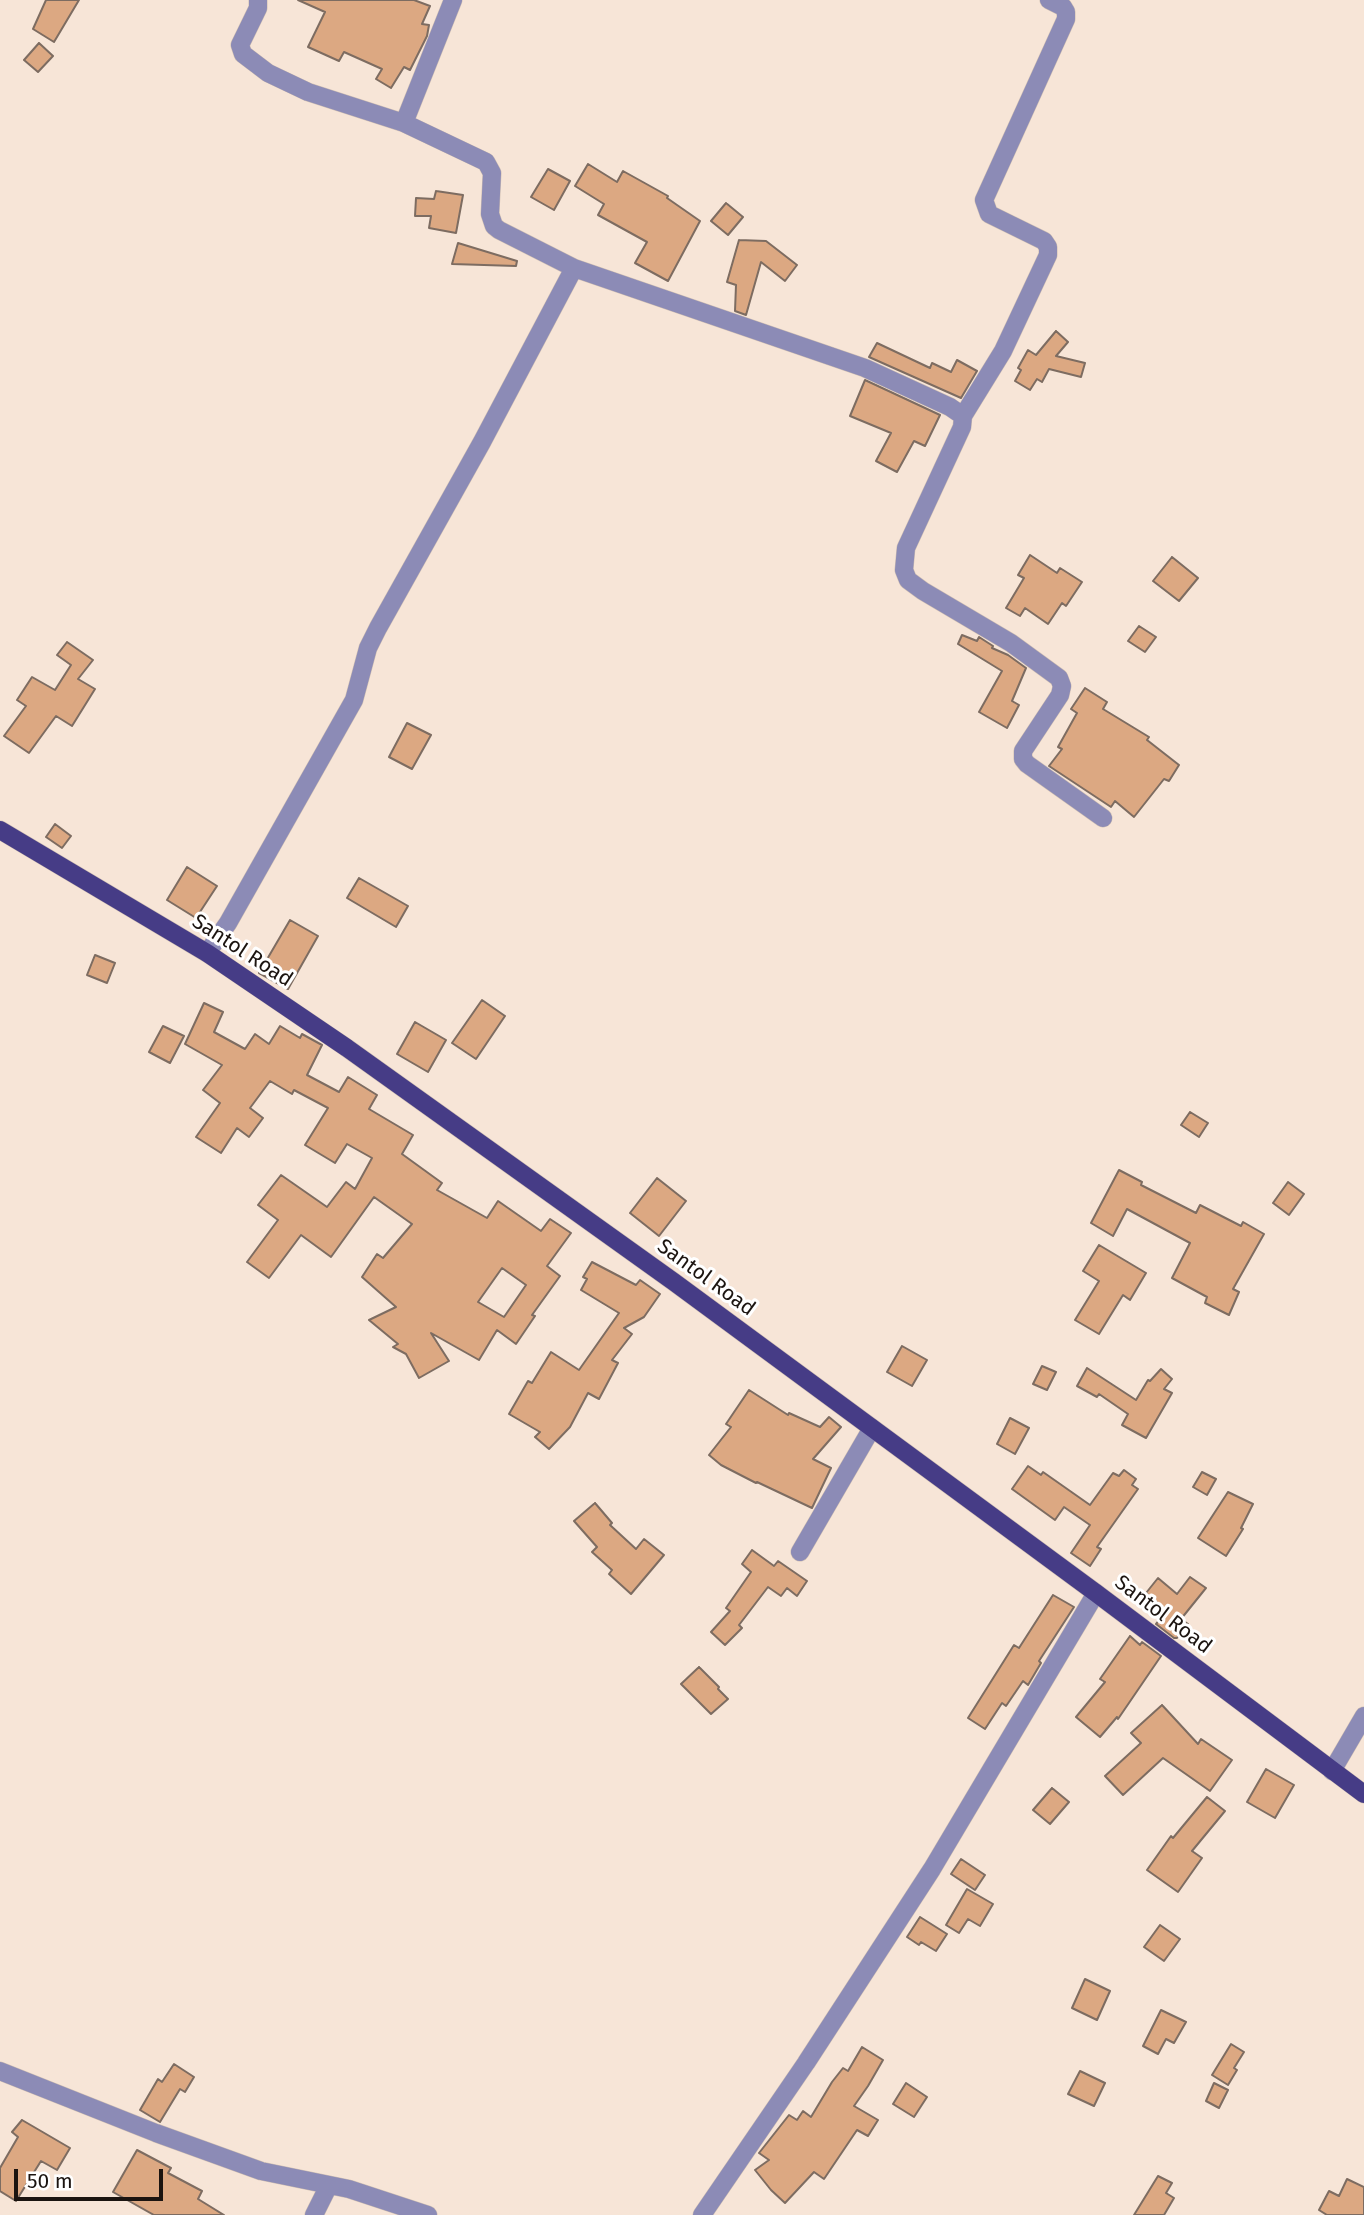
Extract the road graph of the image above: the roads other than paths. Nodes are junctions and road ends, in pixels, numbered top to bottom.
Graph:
1 (258, 0) edge
2 (453, 0) edge
3 (1049, 0) edge
4 (404, 123) junction
5 (574, 268) junction
6 (963, 416) junction
7 (1103, 817) dead end
8 (0, 830) edge
9 (207, 953) junction
10 (872, 1428) junction
11 (800, 1552) dead end
12 (1096, 1592) junction
13 (1364, 1716) edge
14 (1332, 1770) junction
15 (1364, 1794) edge
16 (0, 2071) edge
17 (328, 2185) junction
18 (314, 2215) edge
19 (428, 2215) edge
20 (702, 2215) edge

1 - 4 street
2 - 4 street
3 - 6 street
4 - 5 street
5 - 6 street
5 - 9 street
6 - 7 street
8 - 9 main road, Santol Road
9 - 10 main road, Santol Road
10 - 11 street
10 - 12 main road, Santol Road
12 - 14 main road, Santol Road
12 - 20 street
13 - 14 street
14 - 15 main road, Santol Road
16 - 17 street
17 - 18 street
17 - 19 street

